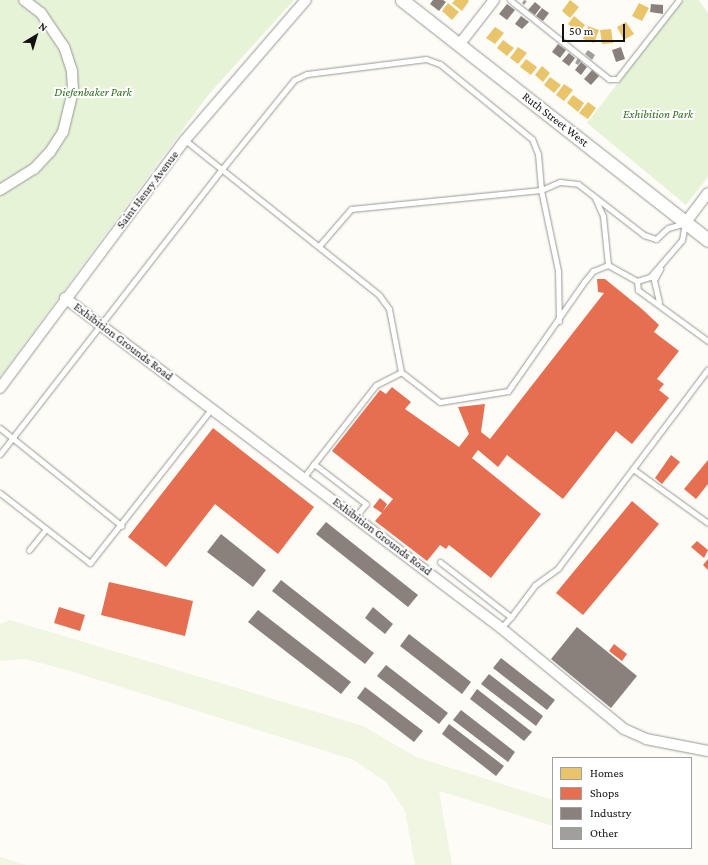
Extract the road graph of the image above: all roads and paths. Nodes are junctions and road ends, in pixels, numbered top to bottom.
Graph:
1 (24, 0) edge
2 (306, 0) edge
3 (494, 0) edge
4 (510, 0) edge
5 (679, 0) edge
6 (409, 2) edge
7 (459, 45) junction
8 (186, 140) junction
9 (222, 169) junction
10 (0, 190) edge
11 (541, 190) junction
12 (708, 193) edge
13 (594, 197) junction
14 (686, 222) junction
15 (708, 240) edge
16 (319, 246) junction
17 (664, 263) junction
18 (608, 264) junction
19 (638, 281) junction
20 (66, 298) junction
21 (658, 302) junction
22 (559, 322) junction
23 (102, 325) junction
24 (708, 341) edge
25 (708, 369) edge
26 (401, 372) junction
27 (0, 388) edge
28 (212, 408) junction
29 (0, 428) edge
30 (13, 439) junction
31 (0, 454) edge
32 (314, 464) junction
33 (633, 469) junction
34 (303, 478) junction
35 (0, 493) edge
36 (356, 517) junction
37 (708, 523) edge
38 (122, 526) junction
39 (46, 529) junction
40 (30, 550) dead end
41 (440, 562) dead end
42 (510, 617) junction
43 (501, 628) junction
44 (708, 751) edge

1 - 10 street
2 - 8 street, Saint Henry Avenue
3 - 7 street
4 - 5 lane
6 - 7 street, Ruth Street West
7 - 14 street, Ruth Street West
8 - 9 lane
8 - 20 street, Saint Henry Avenue
9 - 11 lane
9 - 16 lane
9 - 23 lane
11 - 13 lane
11 - 16 lane
11 - 22 lane
12 - 14 street
13 - 14 lane
13 - 18 lane
14 - 15 street, Ruth Street West
14 - 17 lane
16 - 26 lane
17 - 19 lane
17 - 21 lane
18 - 19 lane
18 - 22 lane
19 - 21 lane
20 - 23 street, Exhibition Grounds Road
20 - 27 street, Saint Henry Avenue
21 - 24 lane
22 - 26 lane
23 - 28 street, Exhibition Grounds Road
23 - 30 lane
25 - 33 lane
26 - 32 lane
28 - 34 street, Exhibition Grounds Road
28 - 38 lane
29 - 30 lane
30 - 31 lane
30 - 38 lane
32 - 34 lane
32 - 36 lane
33 - 37 lane
33 - 42 lane
34 - 36 street, Exhibition Grounds Road
35 - 39 lane
36 - 43 street, Exhibition Grounds Road
38 - 39 lane
39 - 40 lane
41 - 42 lane
42 - 43 lane
43 - 44 street, Exhibition Grounds Road

